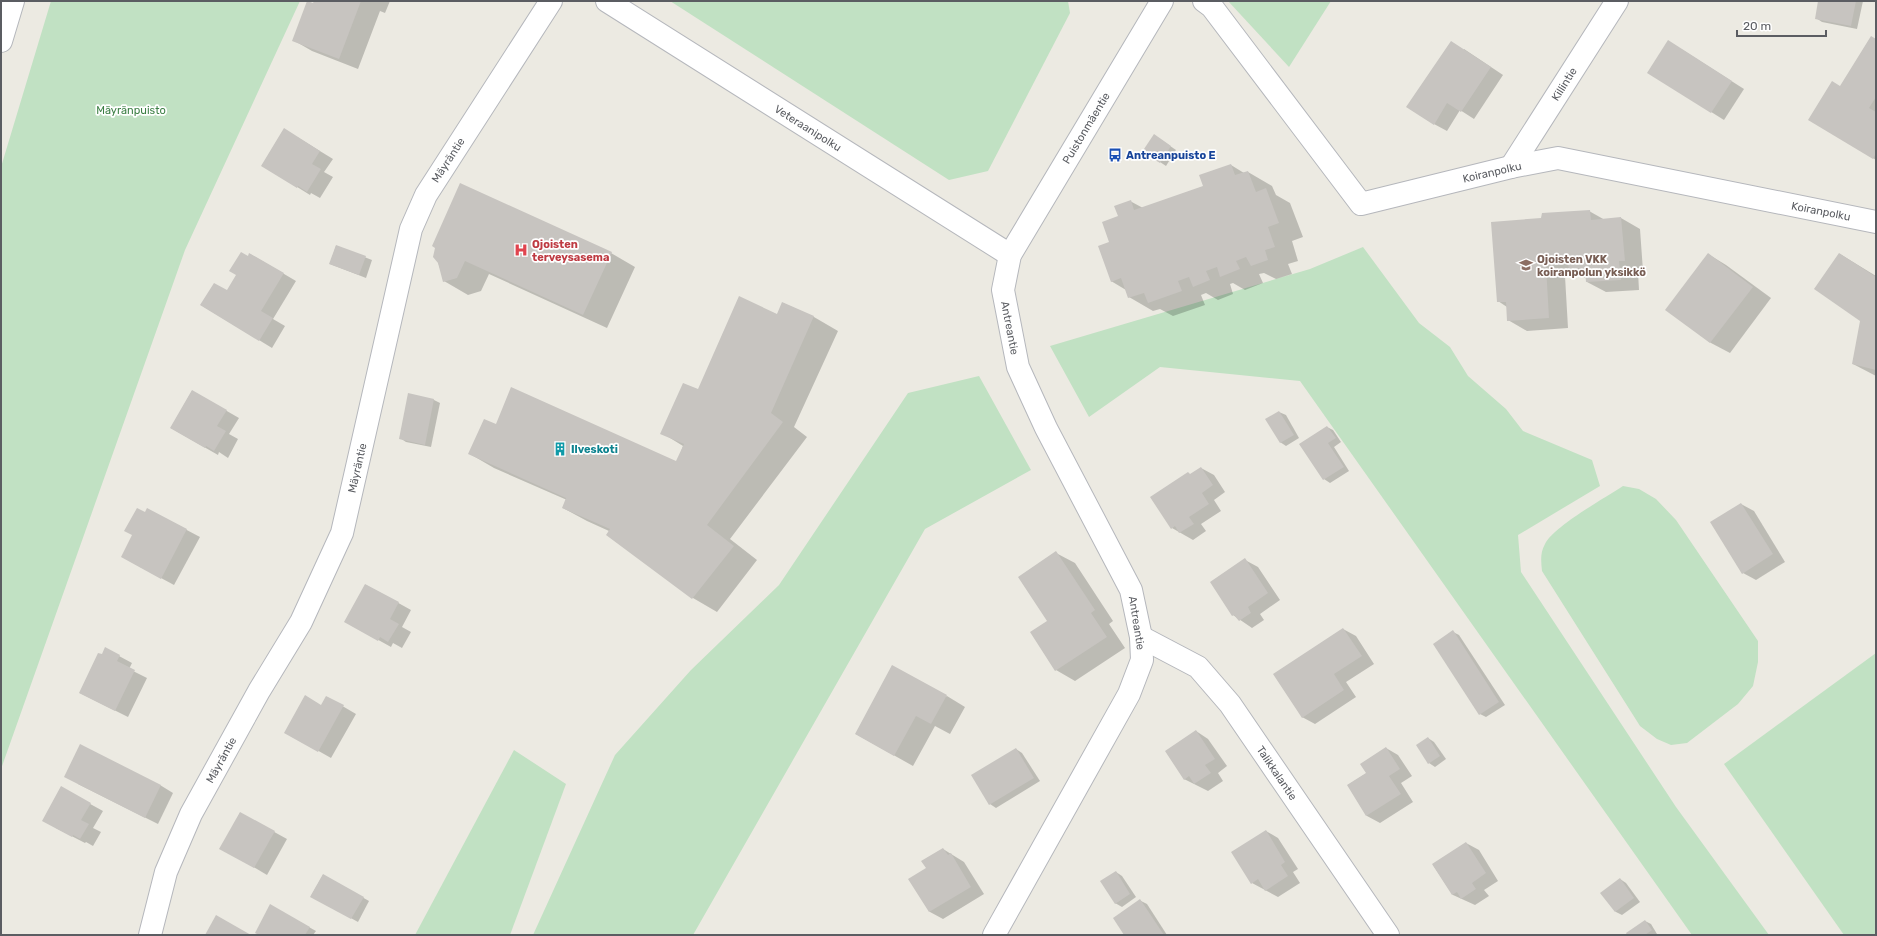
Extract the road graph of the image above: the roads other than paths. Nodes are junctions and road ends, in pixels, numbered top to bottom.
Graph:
1 (13, 1) edge
2 (551, 1) edge
3 (607, 1) edge
4 (1162, 1) edge
5 (1204, 1) edge
6 (1617, 1) edge
7 (1, 41) edge
8 (1511, 167) junction
9 (1876, 222) edge
10 (1010, 255) junction
11 (1141, 637) junction
12 (150, 935) edge
13 (994, 935) edge
14 (1388, 935) edge

1 - 7 street
2 - 12 street, Mäyräntie
3 - 10 street, Veteraanipolku
4 - 10 street, Puistonmäentie
5 - 8 street, Koiranpolku
6 - 8 street, Killintie
8 - 9 street, Koiranpolku
10 - 11 street, Antreantie
11 - 13 street, Antreantie
11 - 14 street, Talikkalantie

